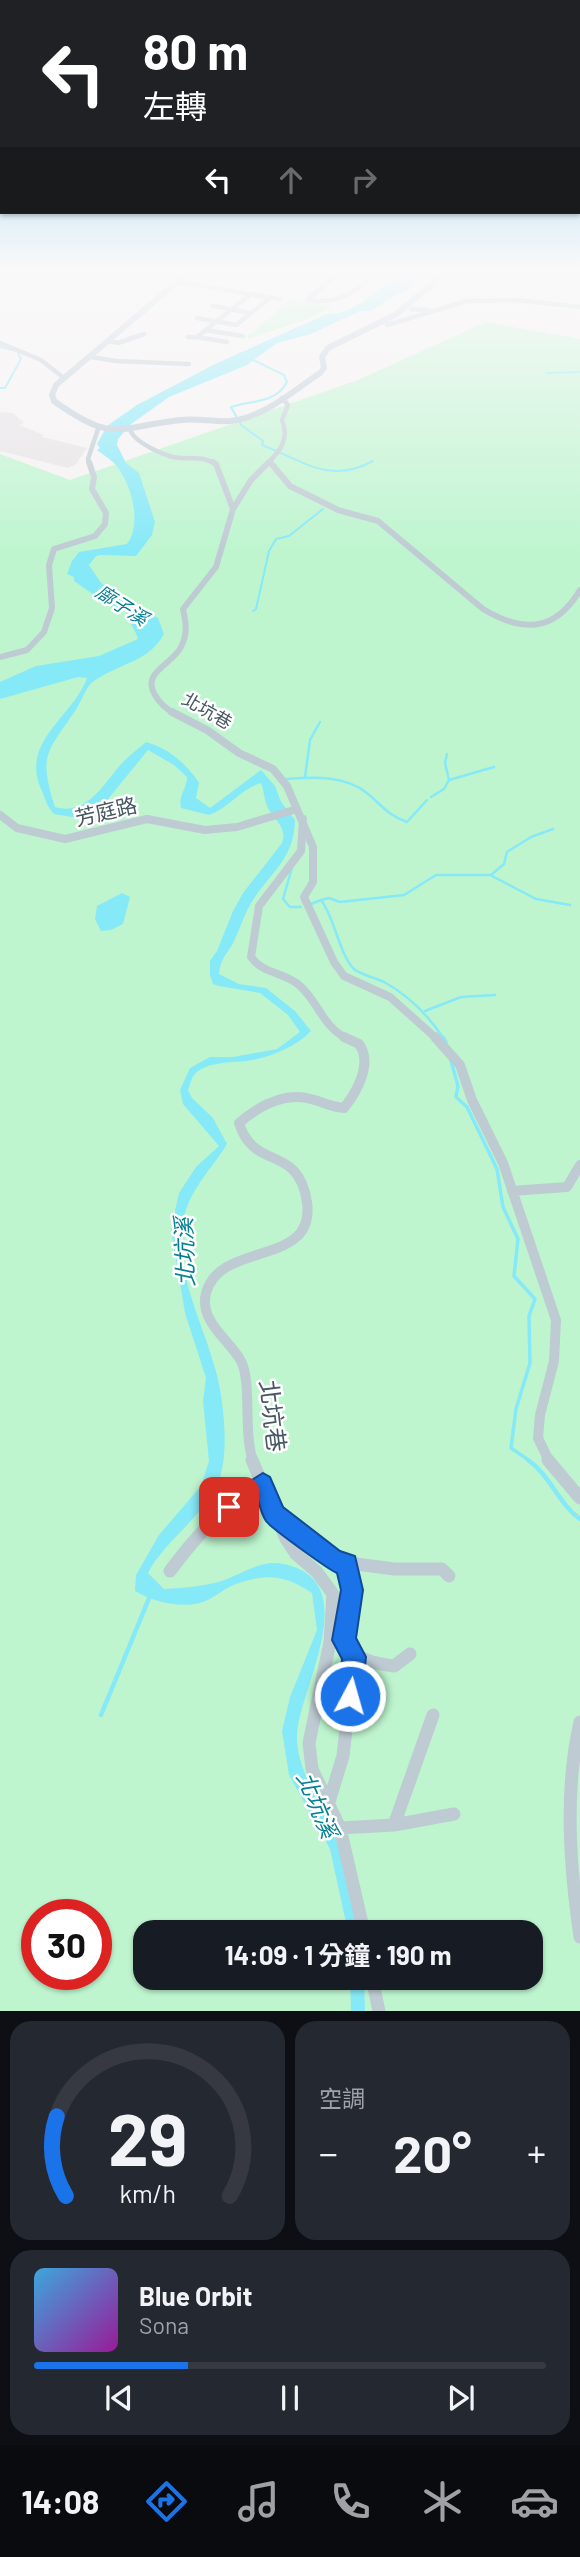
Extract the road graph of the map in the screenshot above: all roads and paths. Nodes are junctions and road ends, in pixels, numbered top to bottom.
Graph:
1 (47, 365) edge
2 (81, 365) edge
3 (324, 365) edge
4 (64, 378) junction
5 (282, 398) junction
6 (100, 429) junction
7 (130, 432) junction
8 (270, 462) junction
9 (233, 509) junction
10 (580, 590) edge
11 (0, 657) edge
12 (300, 814) junction
13 (0, 815) edge
14 (580, 1165) edge
15 (512, 1191) junction
16 (263, 1484) junction
17 (580, 1498) edge
18 (275, 1515) junction
19 (347, 1564) junction
20 (170, 1571) dead end
21 (449, 1576) dead end
22 (410, 1654) dead end
23 (354, 1657) junction
24 (433, 1715) dead end
25 (580, 1722) edge
26 (328, 1805) junction
27 (454, 1814) dead end
28 (394, 1825) junction
29 (340, 1828) junction
30 (361, 1920) edge
31 (580, 1937) edge
32 (375, 1990) edge
33 (379, 2011) edge

1 - 4 street
2 - 4 main road
3 - 5 main road
4 - 6 main road
5 - 7 main road
5 - 8 street, 北坑巷
6 - 7 main road
6 - 11 street
7 - 9 street
8 - 9 street, 北坑巷
8 - 10 street
9 - 12 street, 北坑巷
12 - 13 street, 芳庭路
12 - 15 street, 北坑巷
12 - 16 street, 北坑巷
14 - 15 street
15 - 17 street, 北坑巷
16 - 18 street, 北坑巷
16 - 20 street
18 - 19 street
18 - 26 street, 北坑巷
19 - 21 street
19 - 23 street
22 - 23 street
23 - 26 street
24 - 28 street
25 - 31 street
26 - 29 street, 北坑巷
27 - 28 street
28 - 29 street
29 - 30 street, 北坑巷
32 - 33 street

